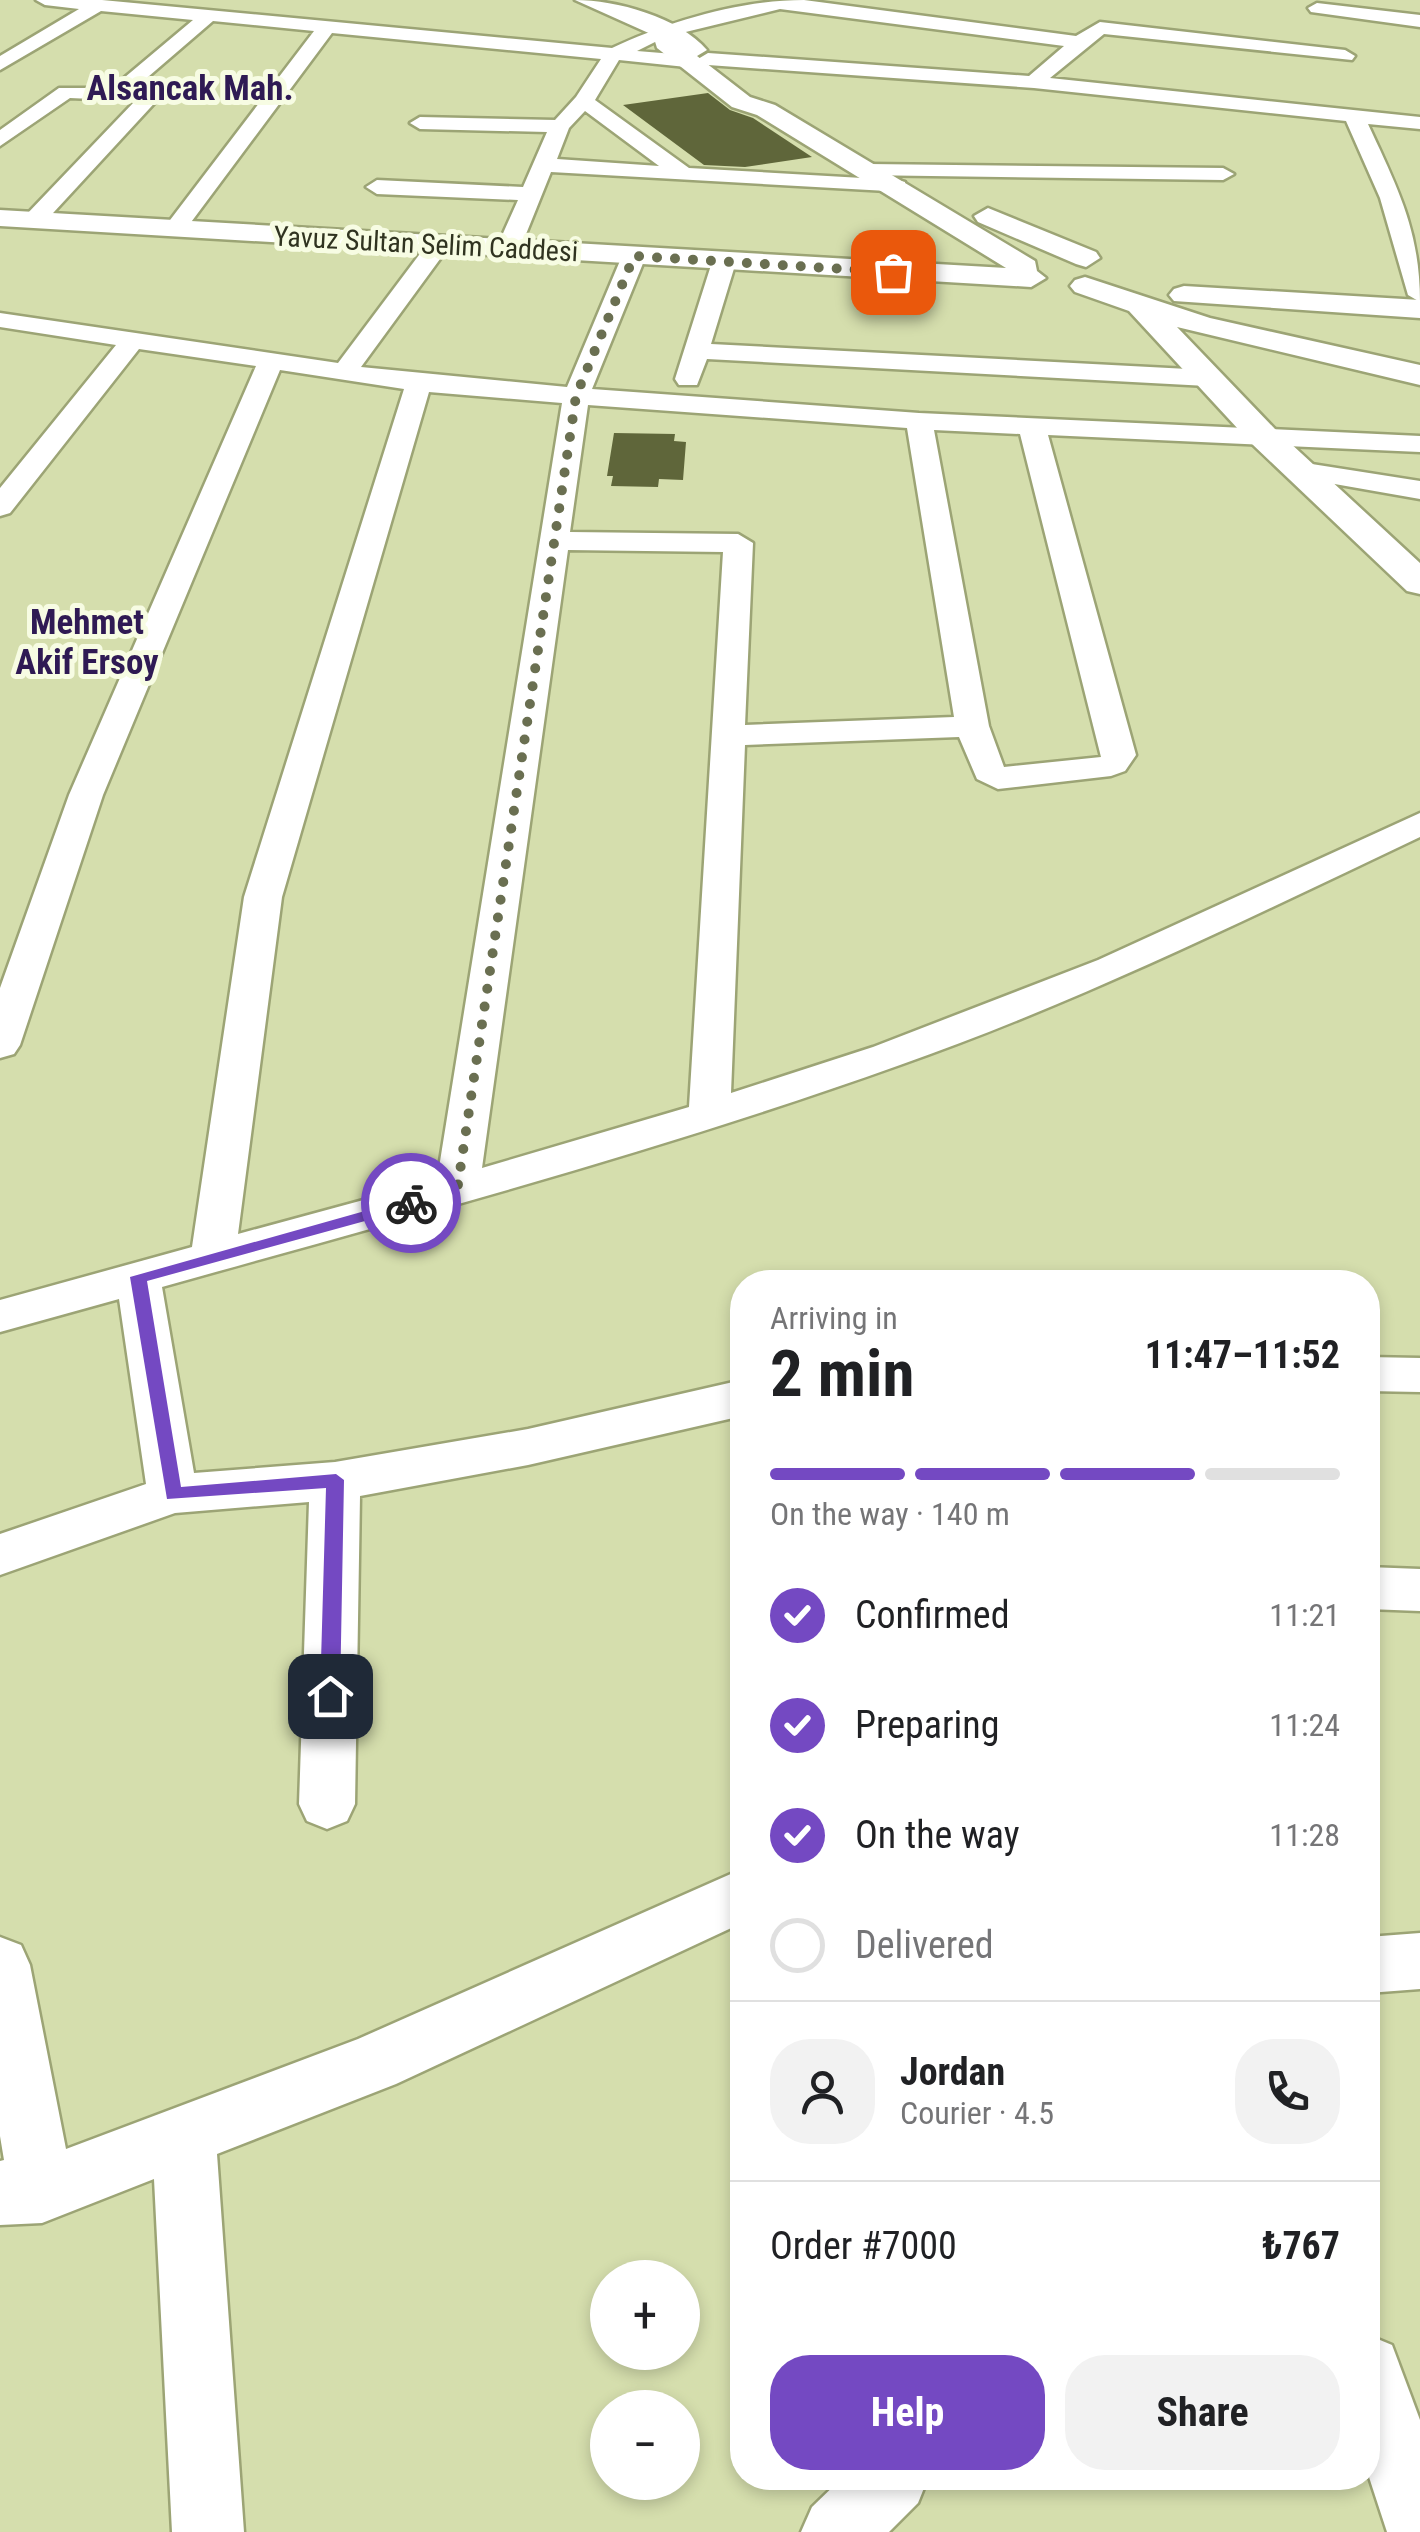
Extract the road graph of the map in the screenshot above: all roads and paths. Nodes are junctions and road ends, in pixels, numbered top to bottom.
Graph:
1 (45, 0) edge
2 (586, 0) edge
3 (788, 2) edge
4 (98, 4) junction
5 (1317, 8) dead end
6 (209, 14) junction
7 (327, 16) junction
8 (1420, 21) edge
9 (661, 34) junction
10 (1079, 42) junction
11 (613, 55) junction
12 (1346, 56) dead end
13 (697, 60) junction
14 (0, 64) edge
15 (1034, 82) junction
16 (117, 94) junction
17 (584, 101) junction
18 (1354, 116) junction
19 (420, 123) dead end
20 (1420, 123) edge
21 (560, 126) junction
22 (0, 140) edge
23 (544, 165) junction
24 (869, 170) junction
25 (681, 172) junction
26 (1223, 174) dead end
27 (377, 188) dead end
28 (532, 194) junction
29 (909, 194) junction
30 (0, 218) edge
31 (34, 220) junction
32 (175, 228) junction
33 (438, 244) junction
34 (508, 248) junction
35 (634, 256) junction
36 (724, 262) junction
37 (1028, 272) junction
38 (1093, 274) junction
39 (1148, 286) junction
40 (1420, 296) edge
41 (1420, 309) edge
42 (0, 320) edge
43 (133, 340) junction
44 (696, 351) junction
45 (272, 361) junction
46 (344, 372) junction
47 (1420, 375) edge
48 (1207, 378) junction
49 (419, 383) junction
50 (576, 396) junction
51 (680, 404) junction
52 (920, 421) junction
53 (1032, 427) junction
54 (1264, 436) junction
55 (1420, 444) edge
56 (1298, 470) junction
57 (1420, 490) edge
58 (0, 507) edge
59 (554, 541) junction
60 (1406, 560) edge
61 (1420, 583) edge
62 (972, 726) junction
63 (728, 736) junction
64 (1420, 824) edge
65 (0, 1045) edge
66 (710, 1116) junction
67 (457, 1191) junction
68 (213, 1256) junction
69 (138, 1277) junction
70 (0, 1316) edge
71 (1380, 1374) edge
72 (1420, 1375) edge
73 (730, 1401) edge
74 (336, 1480) junction
75 (173, 1494) junction
76 (0, 1555) edge
77 (1380, 1588) edge
78 (1420, 1590) edge
79 (327, 1804) dead end
80 (730, 1900) edge
81 (1420, 1961) edge
82 (1380, 1964) edge
83 (0, 1965) edge
84 (184, 2136) junction
85 (21, 2192) edge
86 (1380, 2405) edge
87 (881, 2490) edge
88 (1420, 2525) edge
89 (208, 2532) edge
90 (837, 2532) edge

1 - 4 street
2 - 9 street
3 - 9 street
3 - 10 street
4 - 6 street
4 - 14 street
5 - 8 street
6 - 7 street
6 - 16 street
7 - 11 street
7 - 32 street
9 - 11 street
9 - 13 street
10 - 12 street
10 - 15 street
11 - 13 street
11 - 17 street
13 - 15 street
13 - 24 street
15 - 18 street
16 - 22 street
16 - 31 street
17 - 21 street
17 - 25 street
18 - 20 street
18 - 40 street
19 - 21 street
21 - 23 street
23 - 25 street
23 - 28 street
24 - 26 street
24 - 29 street
25 - 29 street
27 - 28 street
28 - 34 street
29 - 37 street
29 - 38 street
30 - 31 street, Yavuz Sultan Selim Caddesi
31 - 32 street, Yavuz Sultan Selim Caddesi
32 - 33 street, Yavuz Sultan Selim Caddesi
33 - 34 street, Yavuz Sultan Selim Caddesi
33 - 46 street
34 - 35 street, Yavuz Sultan Selim Caddesi
35 - 36 street, Yavuz Sultan Selim Caddesi
35 - 50 street
36 - 37 street, Yavuz Sultan Selim Caddesi
36 - 44 street
37 - 38 street, Yavuz Sultan Selim Caddesi
38 - 39 street
38 - 41 street
39 - 40 street
39 - 47 street
39 - 48 street
42 - 43 street
43 - 45 street
43 - 58 street
44 - 48 street
44 - 51 street
45 - 46 street
45 - 65 street
46 - 49 street
48 - 54 street
49 - 50 street
49 - 68 street
50 - 51 street
50 - 59 street
51 - 52 street
52 - 53 street
52 - 62 street
53 - 54 street
53 - 62 street
54 - 55 street
54 - 56 street
56 - 57 street
56 - 60 street
59 - 63 street
59 - 67 street
60 - 61 street
62 - 63 street
63 - 66 street
64 - 66 street
66 - 67 street
67 - 68 street
68 - 69 street
69 - 70 street
69 - 75 street
71 - 72 street
73 - 74 street
74 - 75 street
74 - 79 street
75 - 76 street
77 - 78 street
80 - 84 street
81 - 82 street
83 - 85 street
84 - 85 street
84 - 89 street
86 - 88 street
87 - 90 street

